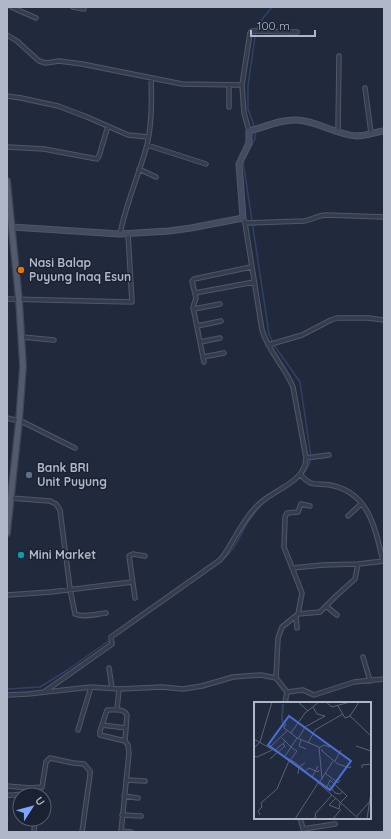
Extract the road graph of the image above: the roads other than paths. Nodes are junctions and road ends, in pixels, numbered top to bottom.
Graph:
1 (11, 7) edge
2 (73, 7) edge
3 (84, 9) dead end
4 (36, 18) dead end
5 (297, 32) dead end
6 (7, 35) edge
7 (339, 56) dead end
8 (151, 78) junction
9 (229, 85) junction
10 (242, 85) junction
11 (365, 88) dead end
12 (7, 96) edge
13 (229, 107) dead end
14 (108, 126) junction
15 (252, 130) junction
16 (338, 131) junction
17 (384, 131) edge
18 (371, 133) junction
19 (148, 138) junction
20 (147, 144) junction
21 (7, 147) edge
22 (206, 164) dead end
23 (139, 170) junction
24 (156, 176) dead end
25 (7, 181) edge
26 (8, 194) edge
27 (384, 217) edge
28 (243, 218) junction
29 (246, 223) junction
30 (12, 227) junction
31 (120, 234) junction
32 (128, 234) junction
33 (251, 267) junction
34 (254, 282) junction
35 (195, 293) junction
36 (7, 299) edge
37 (19, 300) junction
38 (220, 304) dead end
39 (194, 309) junction
40 (384, 320) edge
41 (221, 321) dead end
42 (197, 326) junction
43 (22, 337) junction
44 (220, 338) dead end
45 (54, 340) dead end
46 (200, 342) junction
47 (271, 344) junction
48 (224, 353) dead end
49 (7, 418) edge
50 (19, 421) junction
51 (75, 448) dead end
52 (328, 454) dead end
53 (309, 458) junction
54 (301, 476) junction
55 (10, 498) junction
56 (361, 504) junction
57 (310, 506) dead end
58 (348, 516) dead end
59 (7, 534) edge
60 (145, 556) dead end
61 (383, 561) edge
62 (358, 564) junction
63 (292, 568) junction
64 (132, 582) junction
65 (70, 589) junction
66 (7, 595) edge
67 (135, 598) dead end
68 (326, 606) junction
69 (106, 613) dead end
70 (297, 615) junction
71 (337, 615) dead end
72 (298, 628) dead end
73 (363, 657) dead end
74 (109, 668) dead end
75 (276, 678) junction
76 (384, 679) edge
77 (370, 681) junction
78 (91, 687) junction
79 (112, 688) junction
80 (119, 689) junction
81 (44, 692) junction
82 (287, 692) junction
83 (7, 695) edge
84 (285, 702) edge
85 (117, 710) junction
86 (102, 725) junction
87 (126, 728) junction
88 (78, 730) dead end
89 (125, 741) junction
90 (126, 780) junction
91 (145, 781) dead end
92 (7, 786) edge
93 (124, 796) junction
94 (138, 798) dead end
95 (122, 815) junction
96 (141, 816) dead end
97 (300, 819) edge
98 (335, 824) dead end
99 (304, 830) edge
100 (82, 832) edge
101 (121, 832) edge
102 (131, 832) edge

1 - 4 street
2 - 3 street
5 - 10 street
6 - 8 street
7 - 16 street
8 - 9 street
8 - 19 street
9 - 10 street
9 - 13 street
10 - 15 street
11 - 18 street
12 - 14 street
14 - 19 street
14 - 21 street
15 - 16 street
15 - 28 street
16 - 18 street
17 - 18 street
19 - 20 street
20 - 22 street
20 - 23 street
23 - 24 street
23 - 31 street
25 - 26 main road
26 - 30 main road
27 - 29 street
28 - 29 street
28 - 32 street
29 - 33 street
30 - 31 street
30 - 37 main road
31 - 32 street
32 - 37 street
33 - 34 street
33 - 35 street
34 - 35 street
34 - 47 street
35 - 39 street
36 - 37 street
37 - 43 main road
38 - 39 street
39 - 42 street
40 - 47 street
41 - 42 street
42 - 46 street
43 - 45 street
43 - 50 main road
44 - 46 street
46 - 48 street
47 - 53 street
49 - 50 street
50 - 51 street
50 - 55 main road
52 - 53 street
53 - 54 street
54 - 56 street
54 - 81 street
55 - 59 main road
55 - 65 street
56 - 58 street
56 - 61 street
57 - 63 street
60 - 64 street
61 - 62 street
62 - 63 street
62 - 68 street
63 - 70 street
64 - 65 street
64 - 67 street
65 - 66 street
65 - 69 street
68 - 70 street
68 - 71 street
70 - 72 street
70 - 75 street
73 - 77 street
74 - 79 street
75 - 80 street
75 - 82 street
76 - 77 street
77 - 82 street
78 - 79 street
78 - 81 street
78 - 88 street
79 - 80 street
80 - 85 street
81 - 83 street
82 - 84 street
85 - 86 street
85 - 87 street
86 - 87 street
86 - 89 street
87 - 89 street
89 - 90 street
90 - 91 street
90 - 93 street
92 - 100 street
93 - 94 street
93 - 95 street
95 - 96 street
95 - 101 street
97 - 99 street
98 - 99 street
101 - 102 street

